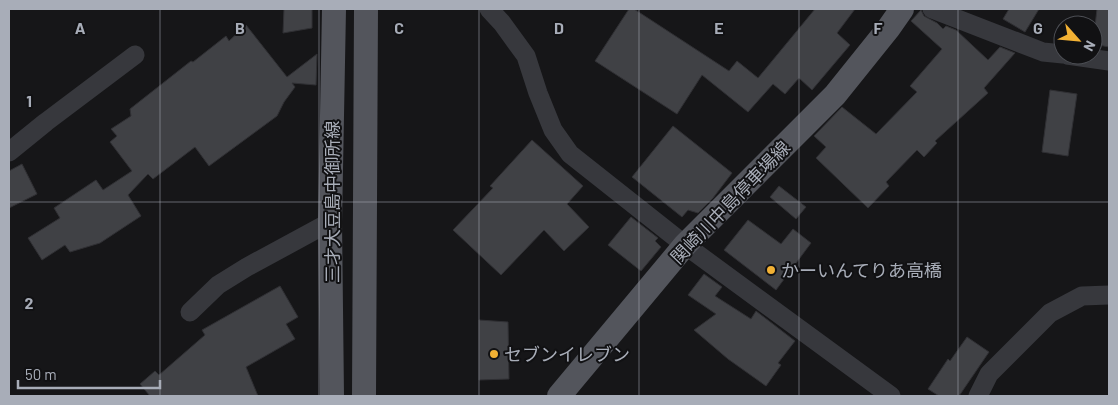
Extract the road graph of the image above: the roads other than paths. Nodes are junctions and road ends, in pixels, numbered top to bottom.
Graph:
1 (334, 9) edge
2 (366, 9) edge
3 (489, 9) edge
4 (902, 9) edge
5 (932, 9) edge
6 (1053, 53) edge
7 (135, 55) dead end
8 (9, 152) edge
9 (330, 222) junction
10 (685, 245) junction
11 (1109, 295) edge
12 (190, 312) dead end
13 (332, 396) edge
14 (364, 396) edge
15 (558, 396) edge
16 (891, 396) edge
17 (978, 396) edge

1 - 9 main road, 三才大豆島中御所線
2 - 14 main road, 三才大豆島中御所線
3 - 10 street
4 - 10 main road, 関崎川中島停車場線
5 - 6 street
7 - 8 street
9 - 12 street
9 - 13 main road, 三才大豆島中御所線
10 - 15 main road, 関崎川中島停車場線
10 - 16 street
11 - 17 street

